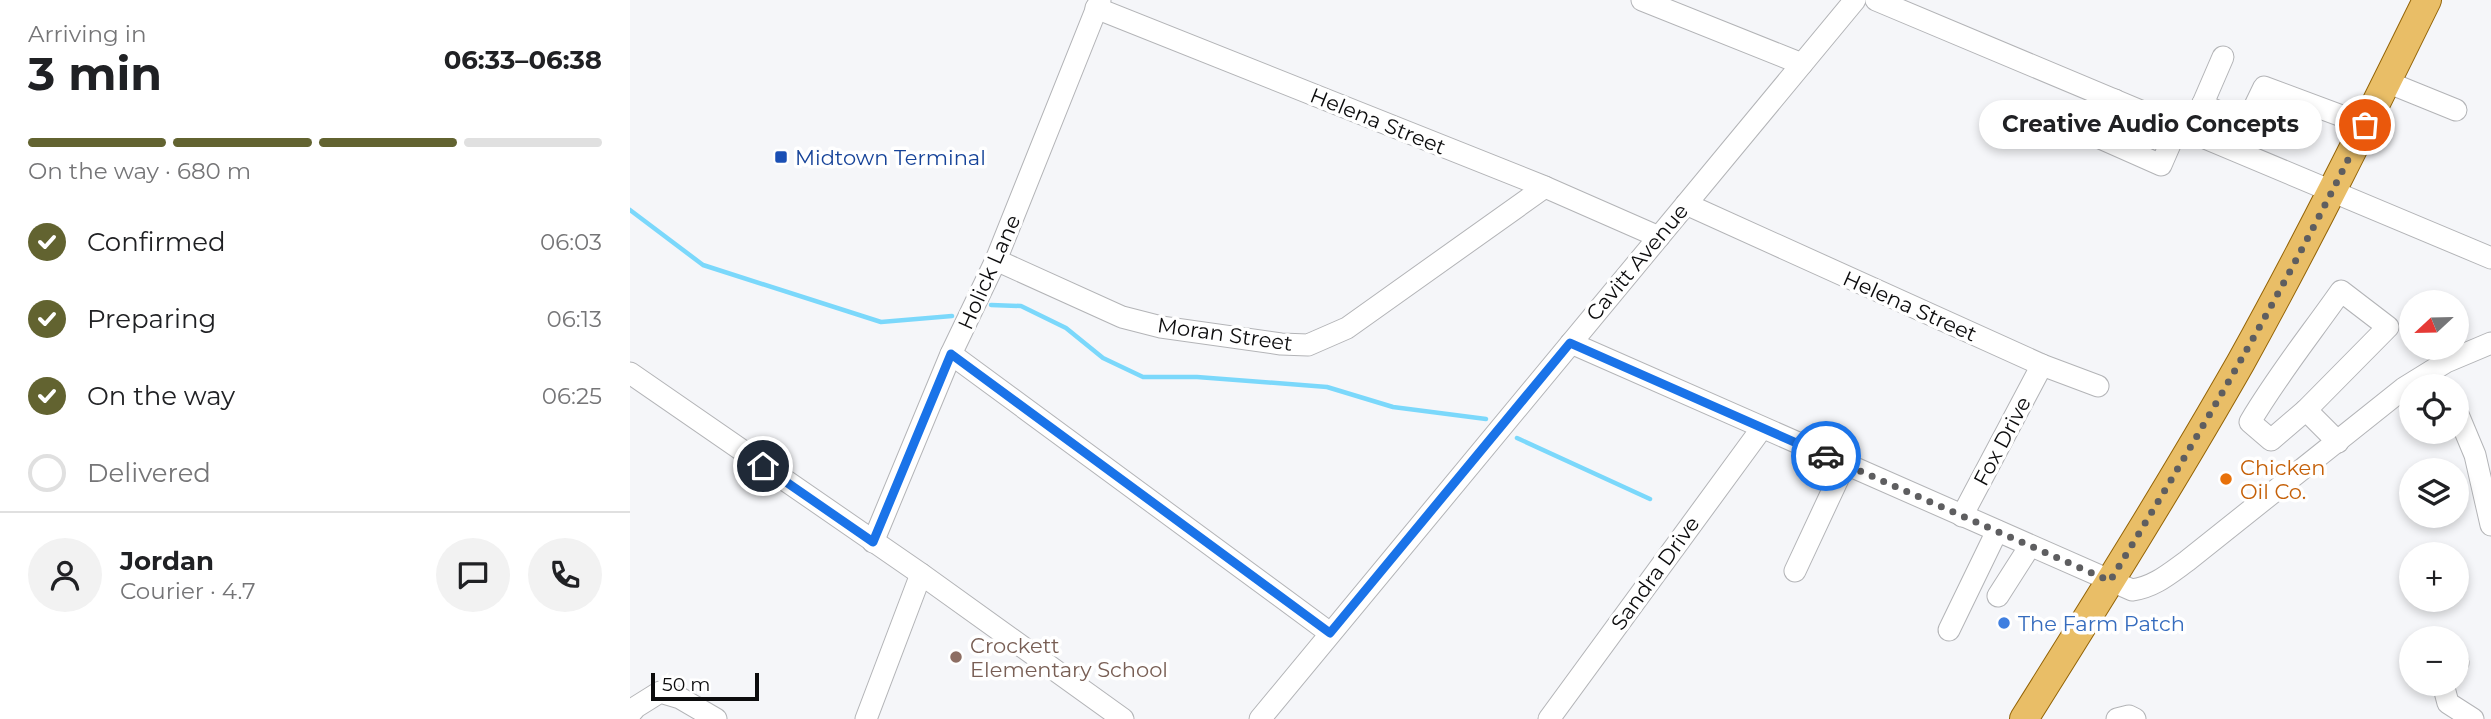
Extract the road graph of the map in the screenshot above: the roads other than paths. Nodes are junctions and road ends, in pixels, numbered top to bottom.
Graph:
1 (1642, 0) edge
2 (1855, 0) edge
3 (1876, 0) edge
4 (2427, 0) edge
5 (1098, 4) edge
6 (2223, 57) dead end
7 (1802, 64) junction
8 (2387, 82) junction
9 (2115, 100) junction
10 (2202, 105) junction
11 (2456, 110) dead end
12 (2247, 123) junction
13 (2365, 125) junction
14 (2184, 129) junction
15 (2234, 149) junction
16 (1545, 187) junction
17 (2333, 191) junction
18 (1686, 204) junction
19 (1659, 237) junction
20 (2491, 258) edge
21 (996, 260) junction
22 (2491, 342) edge
23 (1570, 343) junction
24 (951, 354) junction
25 (2240, 362) junction
26 (2042, 365) junction
27 (2441, 374) edge
28 (630, 375) edge
29 (2272, 384) junction
30 (2098, 386) dead end
31 (2399, 392) edge
32 (2306, 410) junction
33 (1762, 428) junction
34 (2469, 441) edge
35 (2338, 442) junction
36 (1845, 464) junction
37 (2490, 515) edge
38 (1962, 516) junction
39 (1997, 531) junction
40 (873, 542) junction
41 (2030, 546) junction
42 (1794, 571) dead end
43 (921, 574) junction
44 (2110, 581) junction
45 (1998, 596) dead end
46 (1949, 630) dead end
47 (1330, 633) junction
48 (2446, 696) edge
49 (630, 714) edge
50 (716, 719) edge
51 (866, 719) edge
52 (1123, 719) edge
53 (1260, 719) edge
54 (1549, 719) edge
55 (2024, 719) edge
56 (2117, 719) edge
57 (2134, 719) edge
58 (2473, 719) edge

1 - 7 street
2 - 7 street, Cavitt Avenue
3 - 9 street
4 - 8 main road
5 - 16 street, Helena Street
5 - 21 street, Holick Lane
6 - 10 street
7 - 18 street, Cavitt Avenue
8 - 11 street
8 - 13 main road
9 - 14 street
9 - 14 street
10 - 12 street
10 - 14 street
12 - 13 street
12 - 15 street
13 - 17 main road
14 - 15 street
15 - 17 street
16 - 19 street, Helena Street
16 - 21 street, Moran Street
17 - 20 street
17 - 25 main road
18 - 19 street, Cavitt Avenue
18 - 26 street, Helena Street
19 - 23 street, Cavitt Avenue
21 - 24 street, Holick Lane
22 - 27 street
23 - 33 street
23 - 47 street, Cavitt Avenue
24 - 40 street, Holick Lane
24 - 47 street
25 - 29 street
25 - 44 main road
26 - 30 street, Helena Street
26 - 38 street, Fox Drive
28 - 40 street
29 - 32 street
29 - 32 street
31 - 35 street
32 - 35 street
33 - 36 street
33 - 54 street, Sandra Drive
34 - 37 street
35 - 44 street
36 - 38 street
36 - 42 street
38 - 39 street
39 - 41 street
39 - 46 street
40 - 43 street
41 - 44 street
41 - 45 street
43 - 51 street
43 - 52 street
44 - 55 main road
47 - 53 street, Cavitt Avenue
48 - 58 street
49 - 50 street
56 - 57 street

